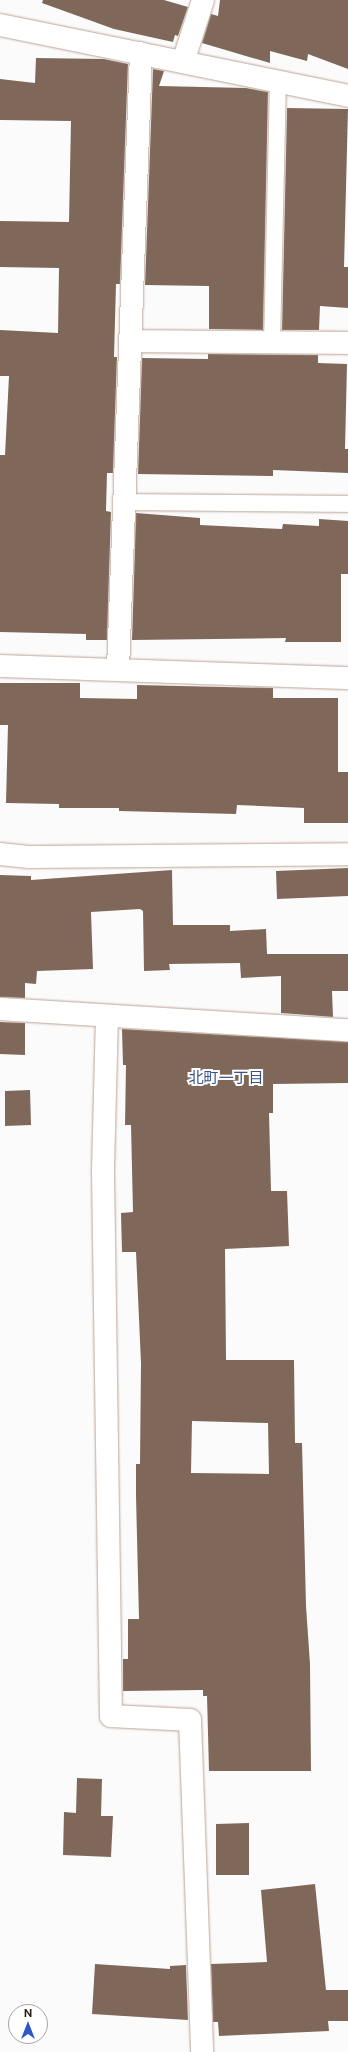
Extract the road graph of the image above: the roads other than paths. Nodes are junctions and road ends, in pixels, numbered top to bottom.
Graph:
1 (203, 0) edge
2 (0, 25) edge
3 (141, 53) junction
4 (183, 62) junction
5 (278, 84) junction
6 (348, 96) edge
7 (131, 341) junction
8 (348, 343) edge
9 (272, 344) junction
10 (126, 502) junction
11 (348, 504) edge
12 (0, 666) edge
13 (118, 669) junction
14 (348, 678) edge
15 (0, 854) edge
16 (348, 854) edge
17 (0, 1010) edge
18 (107, 1016) junction
19 (348, 1030) edge
20 (202, 2052) edge

1 - 4 street
2 - 3 street
3 - 4 street
3 - 7 street
4 - 5 street
5 - 6 street
5 - 9 lane
7 - 9 street
7 - 10 street
8 - 9 street
10 - 11 lane
10 - 13 street
12 - 13 street
13 - 14 street
15 - 16 street
17 - 18 street
18 - 19 street
18 - 20 street

